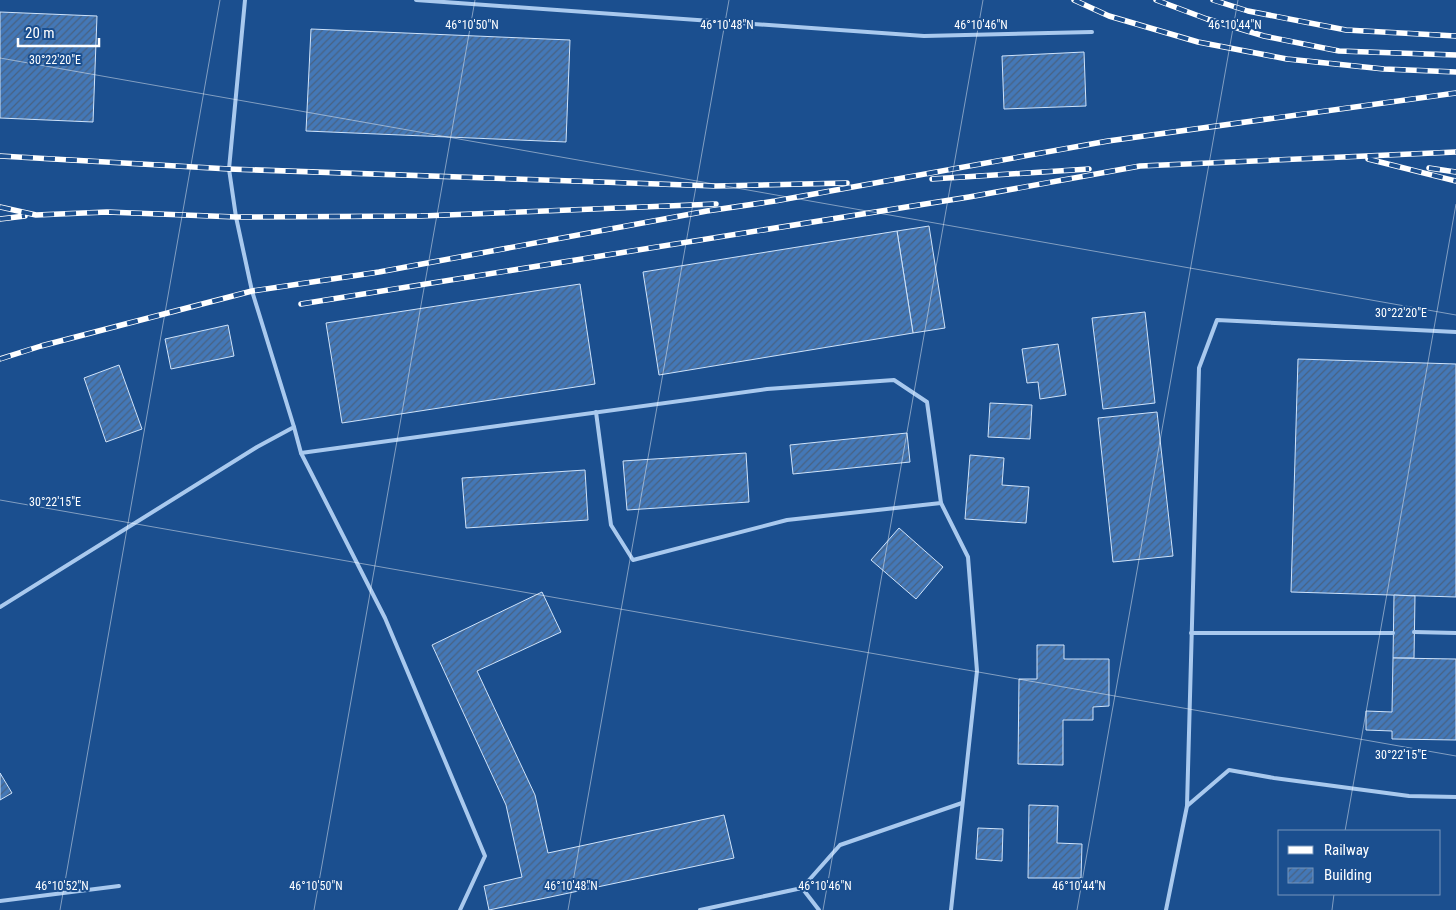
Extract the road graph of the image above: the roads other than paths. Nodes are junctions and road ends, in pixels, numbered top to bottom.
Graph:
1 (245, 0) edge
2 (416, 0) edge
3 (1092, 32) dead end
4 (1456, 332) edge
5 (596, 412) junction
6 (294, 427) junction
7 (301, 453) junction
8 (942, 503) junction
9 (0, 608) edge
10 (1414, 632) dead end
11 (1192, 633) junction
12 (1393, 633) dead end
13 (1456, 633) edge
14 (1456, 797) edge
15 (962, 803) junction
16 (1186, 806) junction
17 (119, 886) dead end
18 (802, 888) junction
19 (0, 901) edge
20 (460, 910) edge
21 (700, 910) edge
22 (819, 910) edge
23 (951, 910) edge
24 (1166, 910) edge

1 - 6 lane
2 - 3 lane
4 - 11 lane
5 - 7 lane
5 - 8 lane
5 - 8 lane
6 - 7 lane
6 - 9 lane
7 - 20 lane
8 - 15 lane
10 - 13 lane
11 - 12 lane
11 - 16 lane
14 - 16 lane
15 - 18 lane
15 - 23 lane
16 - 24 lane
17 - 19 lane
18 - 21 lane
18 - 22 lane

